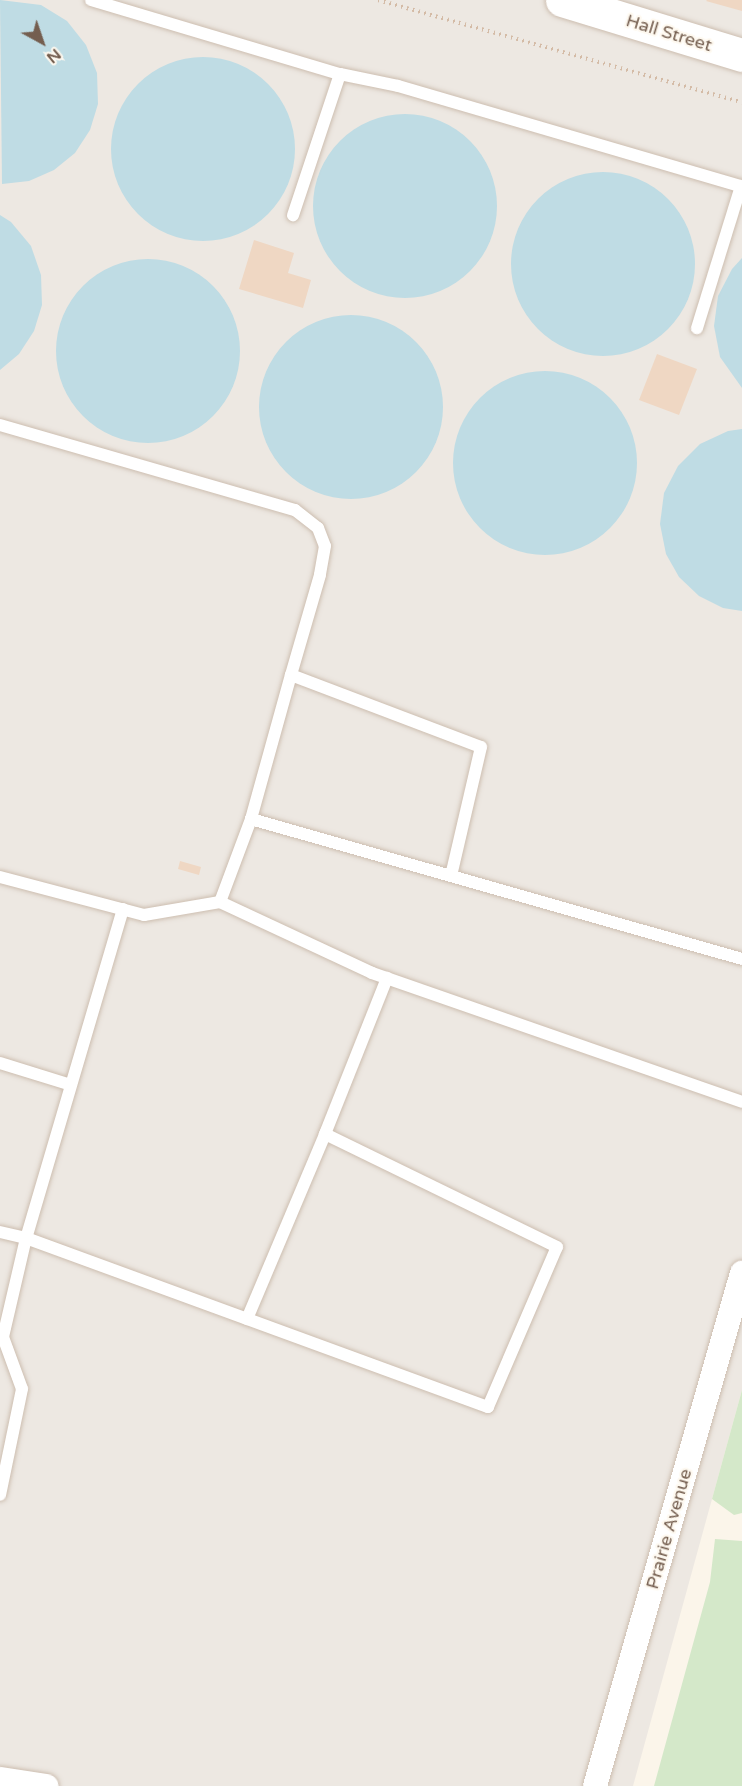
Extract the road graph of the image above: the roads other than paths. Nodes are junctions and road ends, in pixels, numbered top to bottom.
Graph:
1 (91, 0) edge
2 (562, 0) edge
3 (742, 55) edge
4 (340, 74) junction
5 (742, 186) edge
6 (293, 215) dead end
7 (697, 328) dead end
8 (0, 425) edge
9 (291, 675) junction
10 (251, 819) junction
11 (451, 876) junction
12 (0, 877) edge
13 (220, 902) junction
14 (123, 909) junction
15 (742, 959) edge
16 (387, 978) junction
17 (0, 1063) edge
18 (71, 1085) junction
19 (742, 1102) edge
20 (325, 1134) junction
21 (0, 1232) edge
22 (26, 1238) junction
23 (742, 1273) edge
24 (248, 1319) junction
25 (2, 1337) edge
26 (0, 1495) edge
27 (0, 1779) edge
28 (46, 1786) edge
29 (595, 1786) edge

1 - 4 lane
2 - 3 main road, Hall Street
4 - 5 lane
4 - 6 lane
5 - 7 lane
8 - 9 lane
9 - 10 lane
9 - 11 lane
10 - 11 lane
10 - 13 lane
11 - 15 lane
12 - 14 lane
13 - 14 lane
13 - 16 lane
14 - 18 lane
16 - 19 lane
16 - 20 lane
17 - 18 lane
18 - 22 lane
20 - 24 lane
20 - 24 lane
21 - 22 lane
22 - 24 lane
22 - 25 lane
23 - 29 street, Prairie Avenue
25 - 26 lane
27 - 28 street

